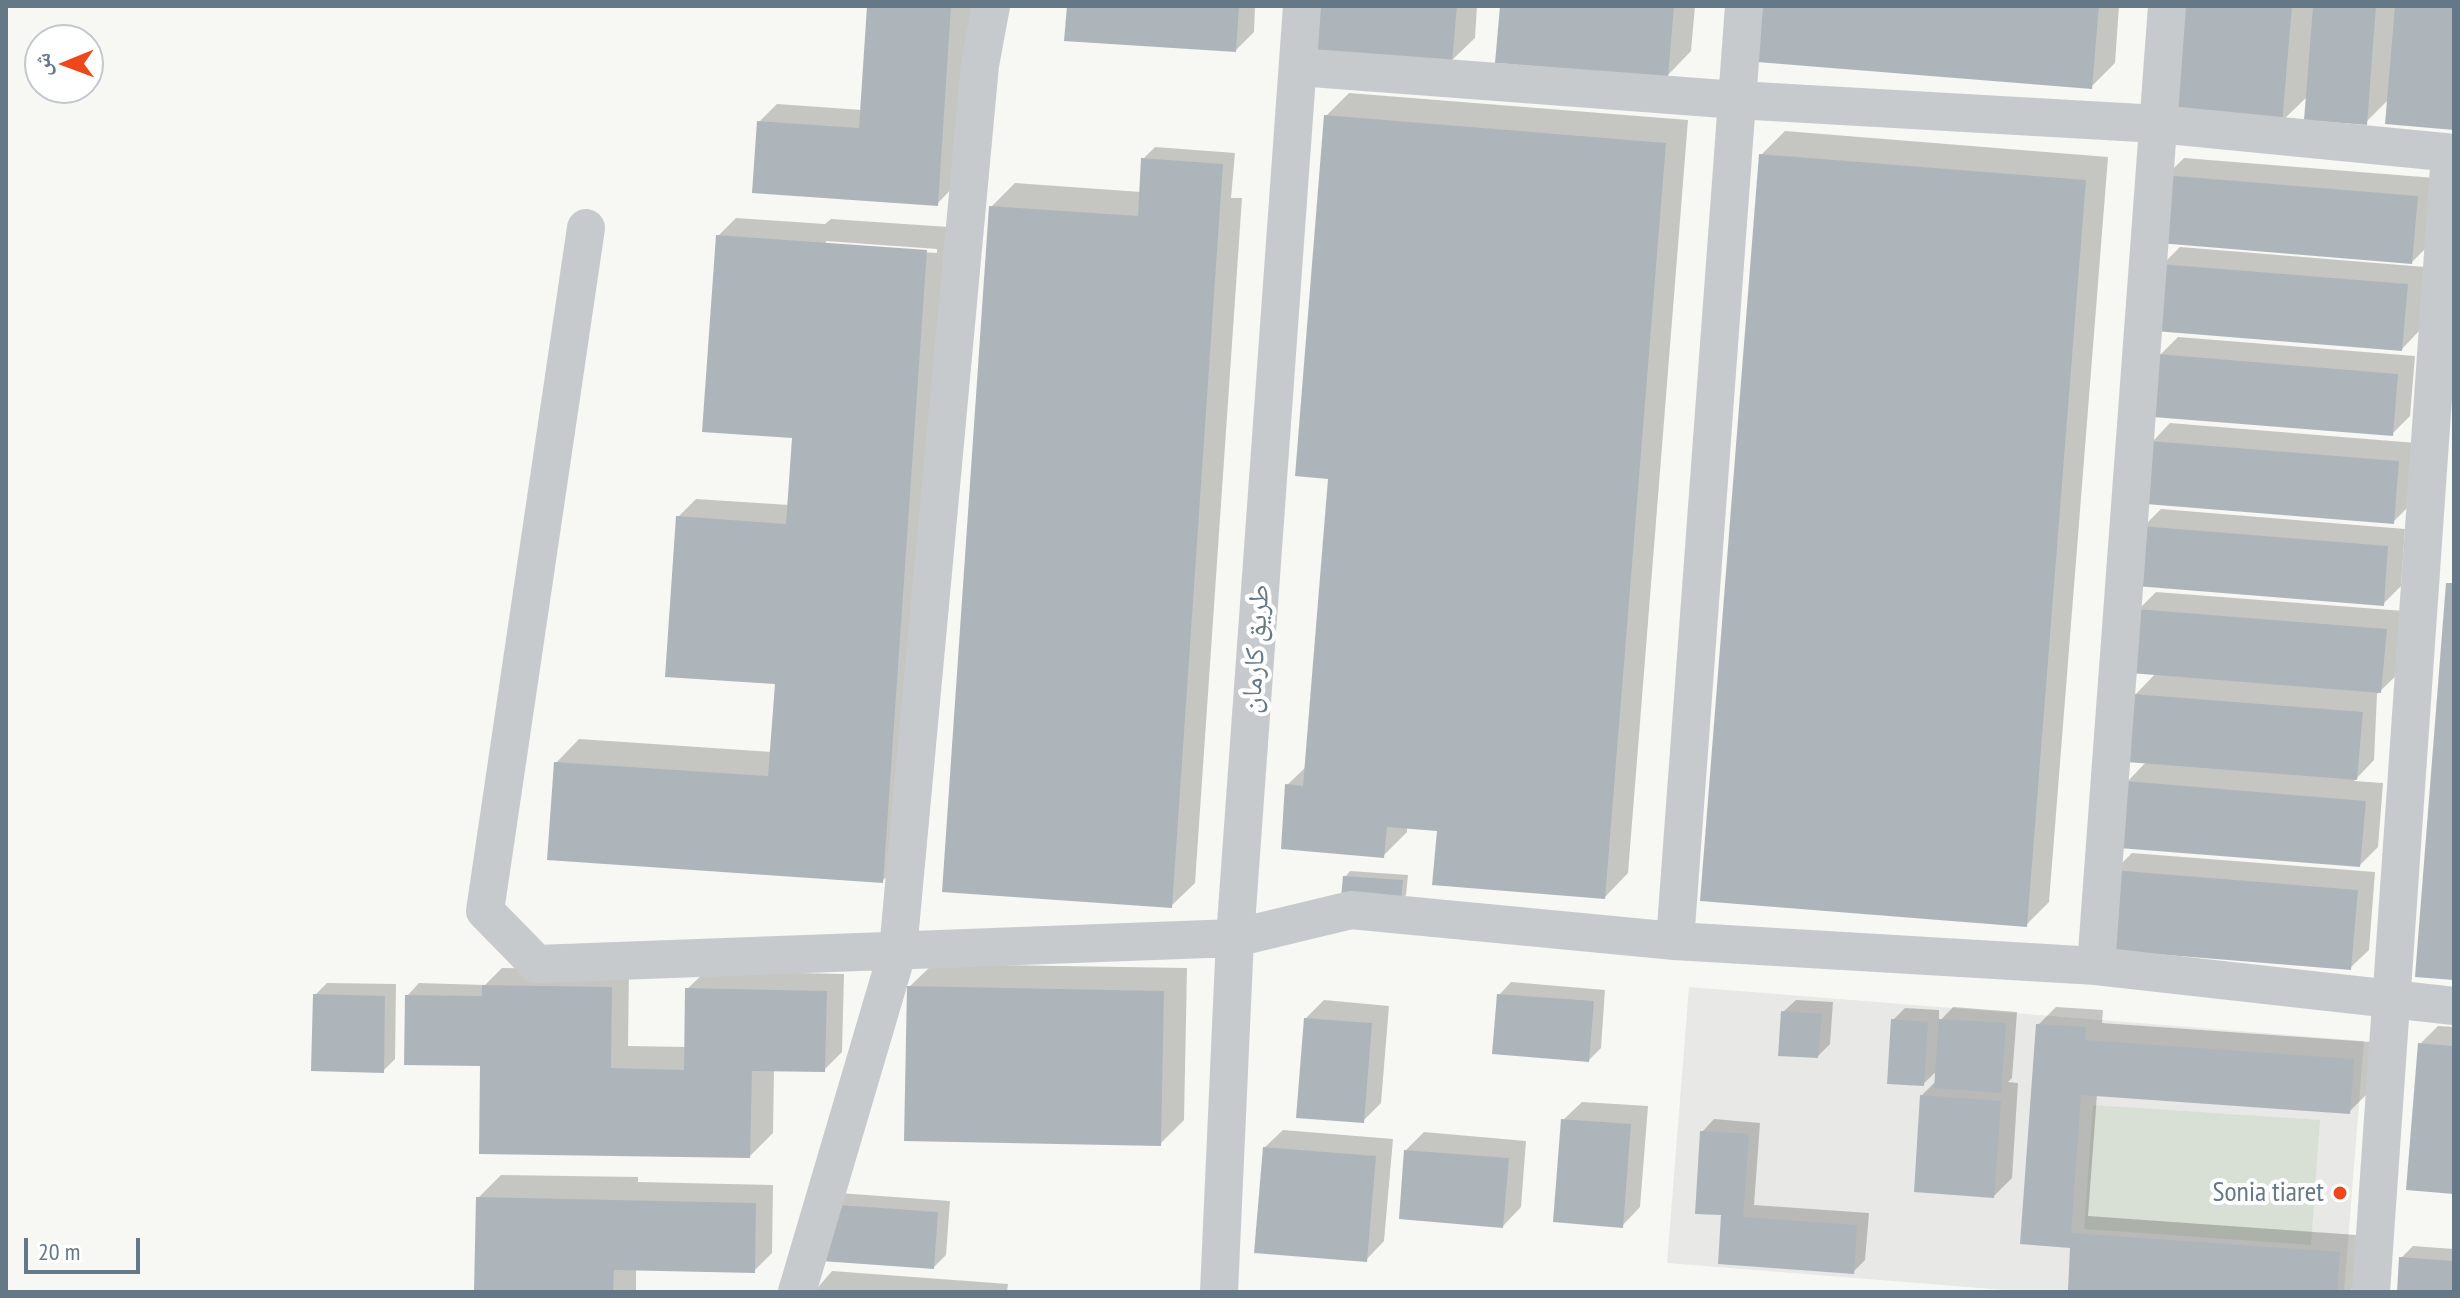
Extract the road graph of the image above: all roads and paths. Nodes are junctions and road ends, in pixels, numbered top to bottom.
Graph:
1 (991, 6) edge
2 (1302, 6) edge
3 (1744, 6) edge
4 (2167, 6) edge
5 (1298, 67) junction
6 (1737, 100) junction
7 (2158, 124) junction
8 (2452, 153) edge
9 (586, 228) dead end
10 (2439, 537) edge
11 (1235, 938) junction
12 (1675, 941) junction
13 (898, 950) junction
14 (2096, 966) junction
15 (2392, 1001) junction
16 (2454, 1006) edge
17 (797, 1292) edge
18 (1219, 1292) edge
19 (2371, 1292) edge

1 - 13 street
2 - 5 street, طريق كارمان
3 - 6 street
4 - 7 street
5 - 6 street
5 - 11 street, طريق كارمان
6 - 7 street
6 - 12 street
7 - 8 street
7 - 14 street
8 - 10 street
9 - 13 street
10 - 15 street
11 - 12 street
11 - 13 street
11 - 18 street, طريق كارمان
12 - 14 street
13 - 17 street
14 - 15 street
15 - 16 street
15 - 19 street

